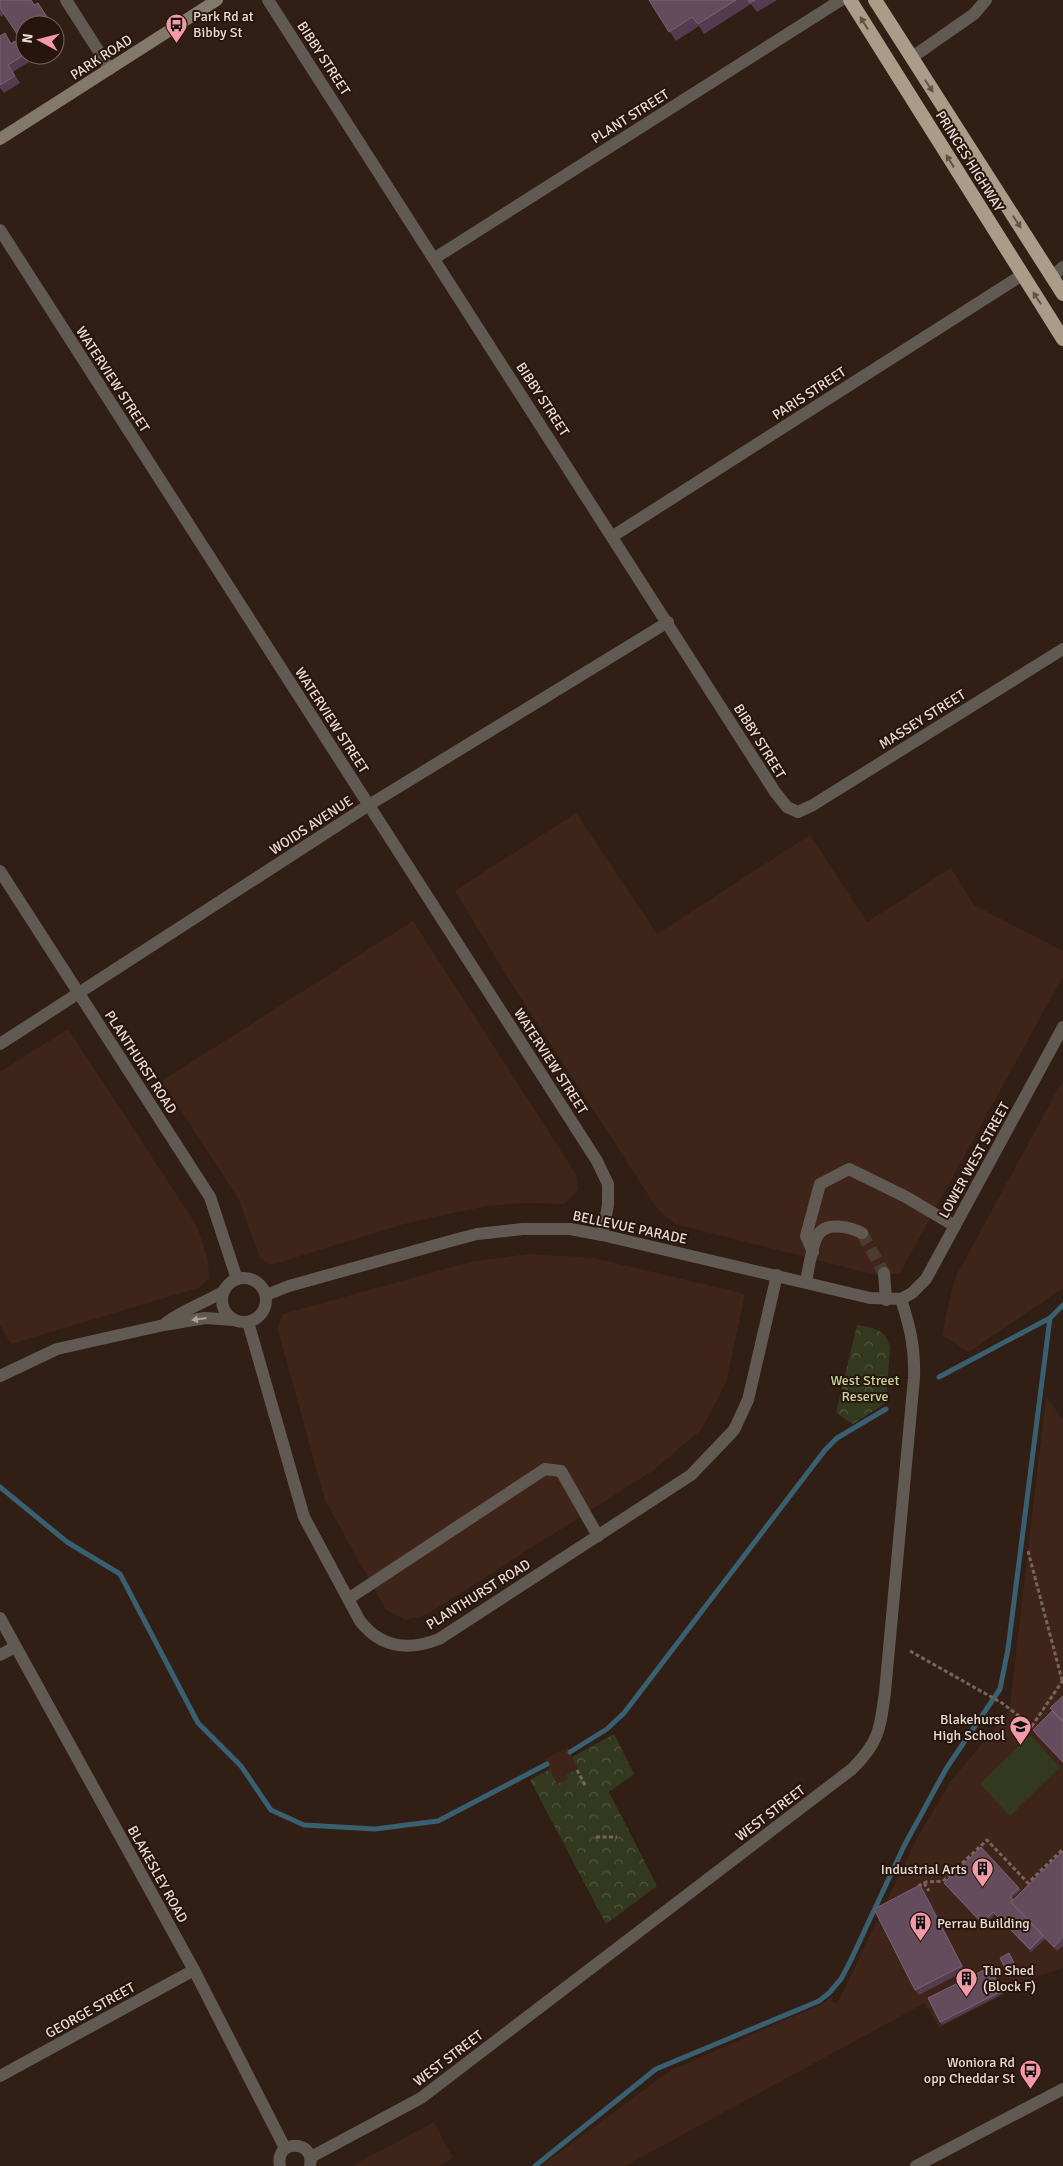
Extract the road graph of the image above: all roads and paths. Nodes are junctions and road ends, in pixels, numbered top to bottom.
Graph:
1 (66, 0) edge
2 (217, 0) edge
3 (268, 0) edge
4 (841, 0) edge
5 (850, 0) edge
6 (874, 0) edge
7 (986, 0) edge
8 (911, 58) junction
9 (110, 69) junction
10 (0, 139) edge
11 (0, 230) edge
12 (435, 258) junction
13 (1063, 267) edge
14 (1022, 275) junction
15 (1052, 277) junction
16 (1063, 294) edge
17 (1063, 339) edge
18 (613, 536) junction
19 (668, 622) junction
20 (1063, 649) edge
21 (369, 805) junction
22 (795, 811) joint
23 (0, 871) edge
24 (79, 993) junction
25 (1063, 1027) edge
26 (0, 1044) edge
27 (955, 1226) junction
28 (862, 1233) dead end
29 (602, 1235) junction
30 (813, 1252) junction
31 (884, 1273) tunnel mouth
32 (777, 1275) junction
33 (237, 1279) junction
34 (806, 1282) junction
35 (224, 1291) junction
36 (266, 1295) junction
37 (901, 1299) junction
38 (886, 1300) junction
39 (234, 1320) junction
40 (248, 1322) junction
41 (164, 1325) junction
42 (0, 1376) edge
43 (598, 1536) junction
44 (1028, 1552) dead end
45 (348, 1599) junction
46 (0, 1618) edge
47 (15, 1647) junction
48 (910, 1651) dead end
49 (0, 1655) edge
50 (1063, 1680) edge
51 (577, 1770) dead end
52 (584, 1785) dead end
53 (596, 1836) dead end
54 (617, 1837) dead end
55 (1063, 1849) edge
56 (924, 1883) junction
57 (916, 1887) edge
58 (929, 1891) dead end
59 (194, 1970) junction
60 (0, 2076) edge
61 (1063, 2089) edge
62 (285, 2148) junction
63 (310, 2162) edge
64 (277, 2165) edge
65 (922, 2165) edge

1 - 9 street
2 - 9 main road, PARK ROAD
3 - 12 street, BIBBY STREET
4 - 12 street, PLANT STREET
14 -> 5 highway, PRINCES HIGHWAY
6 - 8 highway, PRINCES HIGHWAY
7 - 8 street
8 -> 15 highway, PRINCES HIGHWAY
9 - 10 main road, PARK ROAD
11 - 21 street, WATERVIEW STREET
12 - 18 street, BIBBY STREET
13 - 15 street
17 -> 14 highway, PRINCES HIGHWAY
14 - 18 street, PARIS STREET
15 - 16 highway, PRINCES HIGHWAY
18 - 19 street, BIBBY STREET
19 - 21 street, WOIDS AVENUE
19 - 22 street, BIBBY STREET
20 - 22 street, MASSEY STREET
21 - 24 street, WOIDS AVENUE
21 - 29 street, WATERVIEW STREET
23 - 24 street, PLANTHURST ROAD
24 - 26 street, WOIDS AVENUE
24 - 33 street, PLANTHURST ROAD
25 - 27 street, LOWER WEST STREET
27 - 30 street
27 - 37 street, LOWER WEST STREET
28 - 30 street
29 - 32 street, BELLEVUE PARADE
29 - 36 street, BELLEVUE PARADE
30 - 34 street
31 - 38 street
32 - 34 street, BELLEVUE PARADE
32 - 43 street, PLANTHURST ROAD
33 - 35 street
33 - 36 street
34 - 38 street, BELLEVUE PARADE
35 - 39 street
35 - 41 street
36 - 40 street
37 - 38 street, BELLEVUE PARADE
37 - 63 street, WEST STREET
39 - 40 street
39 -> 41 street
40 - 45 street, PLANTHURST ROAD
41 - 42 street
43 - 45 street, PLANTHURST ROAD
43 - 45 street
44 - 50 path
46 - 47 street, BLAKESLEY ROAD
47 - 49 street
47 - 59 street, BLAKESLEY ROAD
48 - 50 path
51 - 52 path
53 - 54 path
55 - 56 path
56 - 57 path
56 - 58 path
59 - 60 street, GEORGE STREET
59 - 62 street, BLAKESLEY ROAD
61 - 65 street
62 - 63 street
62 - 64 street

